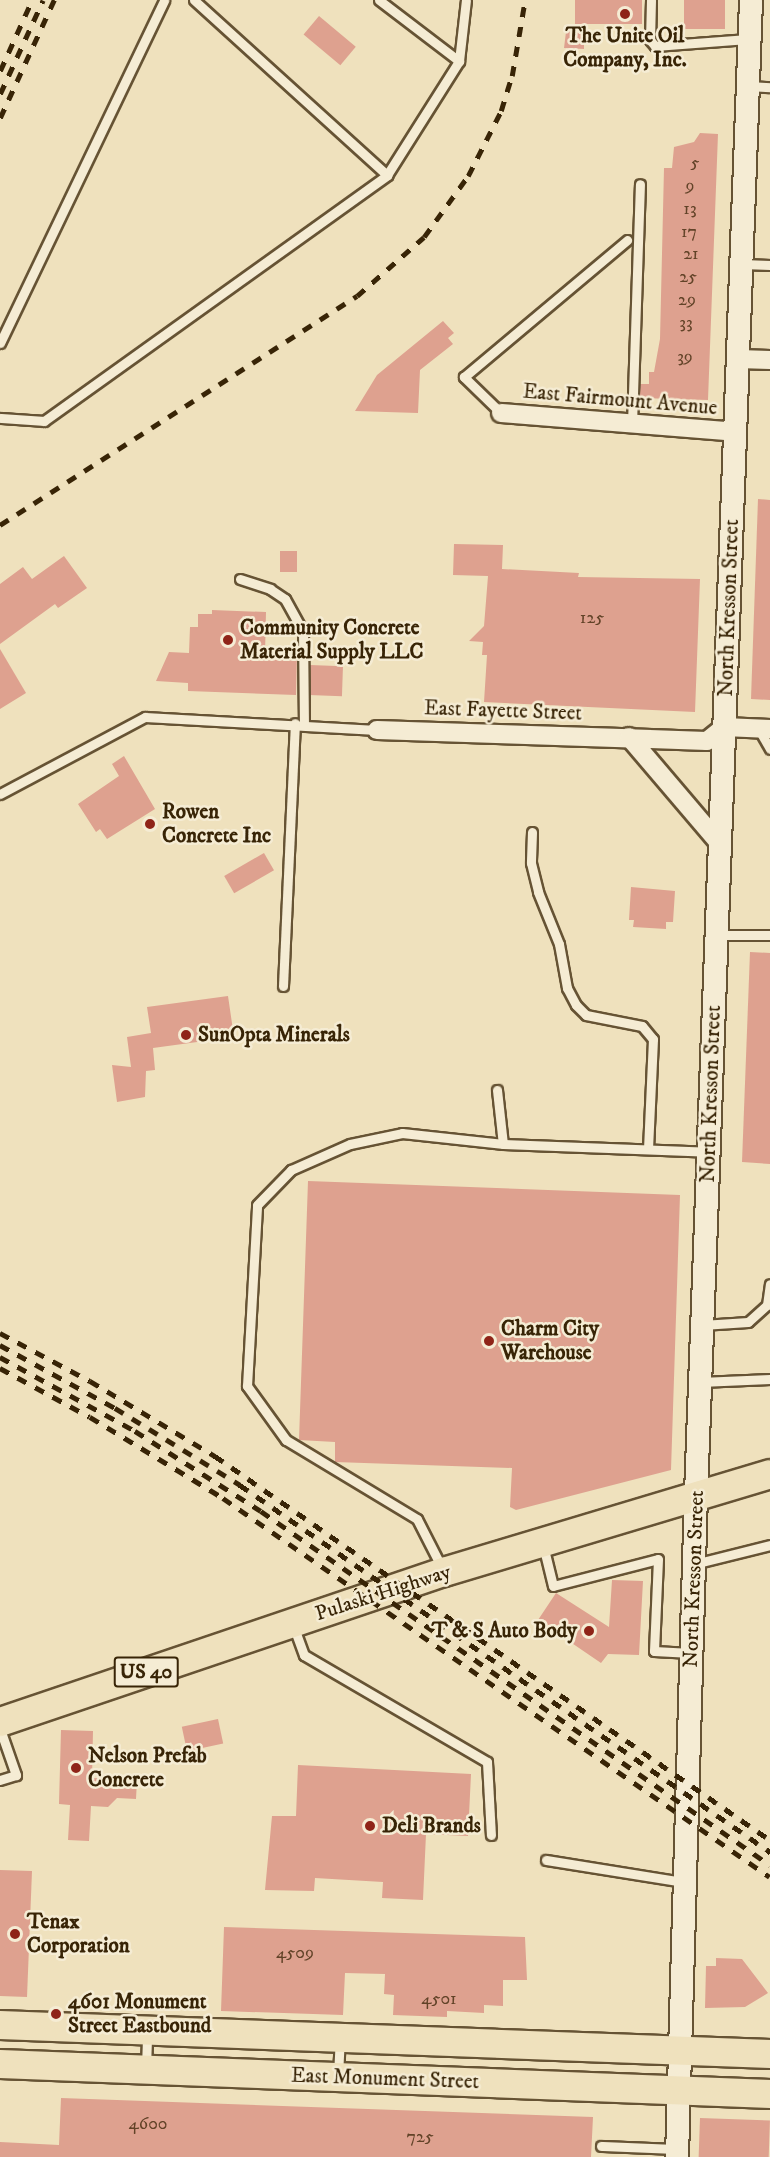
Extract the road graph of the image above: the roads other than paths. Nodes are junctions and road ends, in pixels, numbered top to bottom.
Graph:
1 (164, 0) edge
2 (194, 0) edge
3 (379, 0) edge
4 (466, 0) edge
5 (651, 0) edge
6 (755, 0) edge
7 (750, 34) junction
8 (459, 61) junction
9 (759, 87) edge
10 (387, 175) junction
11 (640, 184) dead end
12 (627, 240) dead end
13 (741, 264) junction
14 (770, 265) edge
15 (0, 343) edge
16 (738, 359) junction
17 (770, 360) edge
18 (501, 413) joint
19 (0, 418) edge
20 (632, 424) junction
21 (735, 432) junction
22 (240, 579) dead end
23 (300, 723) junction
24 (724, 727) junction
25 (764, 728) edge
26 (377, 730) joint
27 (629, 737) junction
28 (770, 749) edge
29 (0, 794) edge
30 (532, 832) dead end
31 (720, 844) junction
32 (717, 935) junction
33 (770, 935) edge
34 (284, 986) dead end
35 (497, 1090) dead end
36 (503, 1144) junction
37 (648, 1149) junction
38 (708, 1152) junction
39 (770, 1284) edge
40 (702, 1325) junction
41 (770, 1378) edge
42 (700, 1382) junction
43 (770, 1474) edge
44 (696, 1494) junction
45 (542, 1542) junction
46 (770, 1545) edge
47 (694, 1564) junction
48 (444, 1572) junction
49 (292, 1623) junction
50 (692, 1653) junction
51 (0, 1722) edge
52 (0, 1729) edge
53 (0, 1780) edge
54 (491, 1835) dead end
55 (546, 1860) dead end
56 (687, 1882) junction
57 (0, 2025) edge
58 (147, 2031) junction
59 (340, 2038) junction
60 (681, 2051) junction
61 (770, 2055) edge
62 (0, 2064) edge
63 (146, 2070) junction
64 (338, 2077) junction
65 (679, 2091) junction
66 (770, 2094) edge
67 (601, 2146) dead end
68 (677, 2153) edge

1 - 15 lane
2 - 10 lane
3 - 8 lane
4 - 8 lane
5 - 7 lane
6 - 7 street, North Kresson Street
7 - 9 street, North Kresson Street
8 - 10 lane
9 - 13 street, North Kresson Street
10 - 19 lane
11 - 20 lane
12 - 18 lane
13 - 14 lane
13 - 16 street, North Kresson Street
16 - 17 street
16 - 21 street, North Kresson Street
18 - 20 street, East Fairmount Avenue
20 - 21 street, East Fairmount Avenue
21 - 24 street, North Kresson Street
22 - 23 lane
23 - 26 lane
23 - 29 lane
23 - 34 lane
24 - 25 street
24 - 27 street, East Fayette Street
24 - 31 street, North Kresson Street
25 - 28 lane
26 - 27 street, East Fayette Street
27 - 31 street
30 - 37 lane
31 - 32 street, North Kresson Street
32 - 33 lane
32 - 38 street, North Kresson Street
35 - 36 lane
36 - 37 lane
36 - 48 lane
37 - 38 lane
38 - 40 street, North Kresson Street
39 - 40 lane
40 - 42 street, North Kresson Street
41 - 42 lane
42 - 44 street, North Kresson Street
43 - 44 main road, Pulaski Highway / US 40
44 - 45 main road, Pulaski Highway / US 40
44 - 47 street, North Kresson Street
45 - 48 main road, Pulaski Highway / US 40
45 - 50 lane
46 - 47 lane
47 - 50 street, North Kresson Street
48 - 49 main road, Pulaski Highway / US 40
49 - 51 main road, Pulaski Highway / US 40
49 - 54 lane
50 - 56 street, North Kresson Street
52 - 53 lane
55 - 56 lane
56 - 60 street, North Kresson Street
57 - 58 main road, East Monument Street
58 - 59 main road, East Monument Street
58 - 63 lane
59 - 60 main road, East Monument Street
59 - 64 lane
60 - 61 main road, East Monument Street
60 - 65 street, North Kresson Street
62 - 63 main road, East Monument Street
63 - 64 main road, East Monument Street
64 - 65 main road, East Monument Street
65 - 66 main road, East Monument Street
65 - 68 street, North Kresson Street
67 - 68 lane

